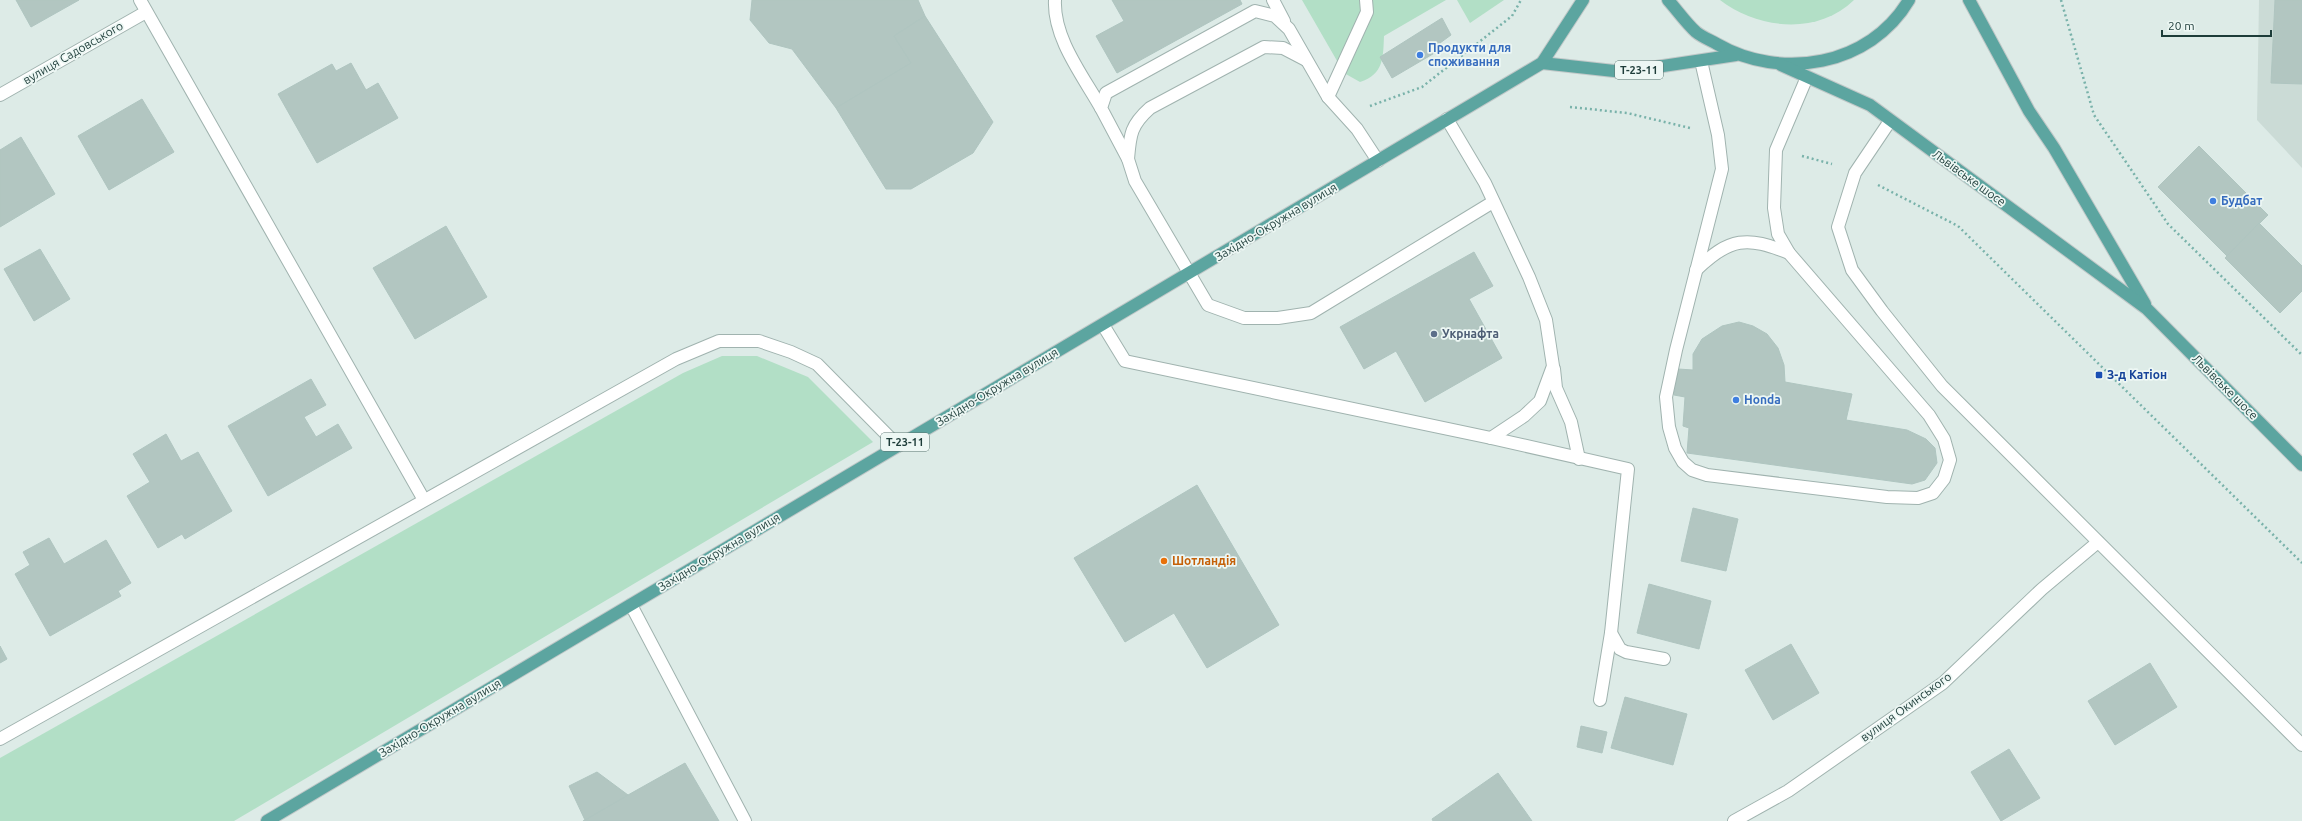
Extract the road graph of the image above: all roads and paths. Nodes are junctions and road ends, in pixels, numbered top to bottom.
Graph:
1 (140, 0) edge
2 (1055, 0) edge
3 (1273, 0) edge
4 (1366, 0) edge
5 (1521, 0) edge
6 (1583, 0) edge
7 (1668, 0) edge
8 (1909, 0) edge
9 (1969, 0) edge
10 (2061, 0) edge
11 (146, 12) junction
12 (1289, 29) junction
13 (1736, 55) junction
14 (1306, 60) junction
15 (1701, 61) junction
16 (1542, 63) junction
17 (1781, 65) junction
18 (1807, 77) junction
19 (0, 95) edge
20 (1328, 97) junction
21 (1101, 108) junction
22 (1345, 116) junction
23 (1447, 120) junction
24 (1890, 121) junction
25 (1128, 159) junction
26 (1378, 161) junction
27 (1493, 202) junction
28 (1958, 226) dead end
29 (1789, 253) junction
30 (1696, 271) junction
31 (1189, 273) junction
32 (2147, 309) junction
33 (1103, 325) junction
34 (2302, 355) edge
35 (1554, 366) junction
36 (1491, 438) junction
37 (898, 446) junction
38 (1579, 459) junction
39 (2302, 465) edge
40 (424, 500) junction
41 (2098, 542) junction
42 (2302, 563) edge
43 (631, 605) junction
44 (1611, 633) junction
45 (1664, 659) dead end
46 (1600, 700) dead end
47 (0, 739) edge
48 (2302, 745) edge
49 (267, 821) edge
50 (745, 821) edge
51 (1734, 821) edge

1 - 11 street
2 - 21 street
3 - 12 street
4 - 20 street
5 - 22 path
6 - 16 main road, Західно-Окружна вулиця / Т-23-11
7 - 13 main road, Т-23-11
8 - 17 main road, Т-23-11
9 - 32 main road, Львівське шосе
10 - 34 path
11 - 19 street, вулиця Садовського
11 - 40 street
12 - 14 street
12 - 21 street
13 - 15 main road, Т-23-11
13 - 17 main road, Т-23-11
14 - 20 street
14 - 25 street
15 - 16 main road, Т-23-11
15 - 30 street
16 - 23 main road, Західно-Окружна вулиця / Т-23-11
17 - 18 main road, Львівське шосе
18 - 24 main road, Львівське шосе
18 - 29 street
20 - 22 street
21 - 25 street
22 - 26 street
23 - 26 main road, Західно-Окружна вулиця / Т-23-11
23 - 27 street
24 - 32 main road, Львівське шосе
24 - 41 street
25 - 31 street
26 - 31 main road, Західно-Окружна вулиця / Т-23-11
27 - 31 street
27 - 35 street
28 - 42 path
29 - 30 street
29 - 30 street
31 - 33 main road, Західно-Окружна вулиця / Т-23-11
32 - 39 main road, Львівське шосе
33 - 36 street
33 - 37 main road, Західно-Окружна вулиця / Т-23-11
35 - 36 street
35 - 38 street
36 - 38 street
37 - 40 street
37 - 43 main road, Західно-Окружна вулиця / Т-23-11
38 - 44 street
40 - 47 street
41 - 48 street
41 - 51 street, вулиця Окинського
43 - 49 main road, Західно-Окружна вулиця / Т-23-11
43 - 50 street
44 - 45 street
44 - 46 street

